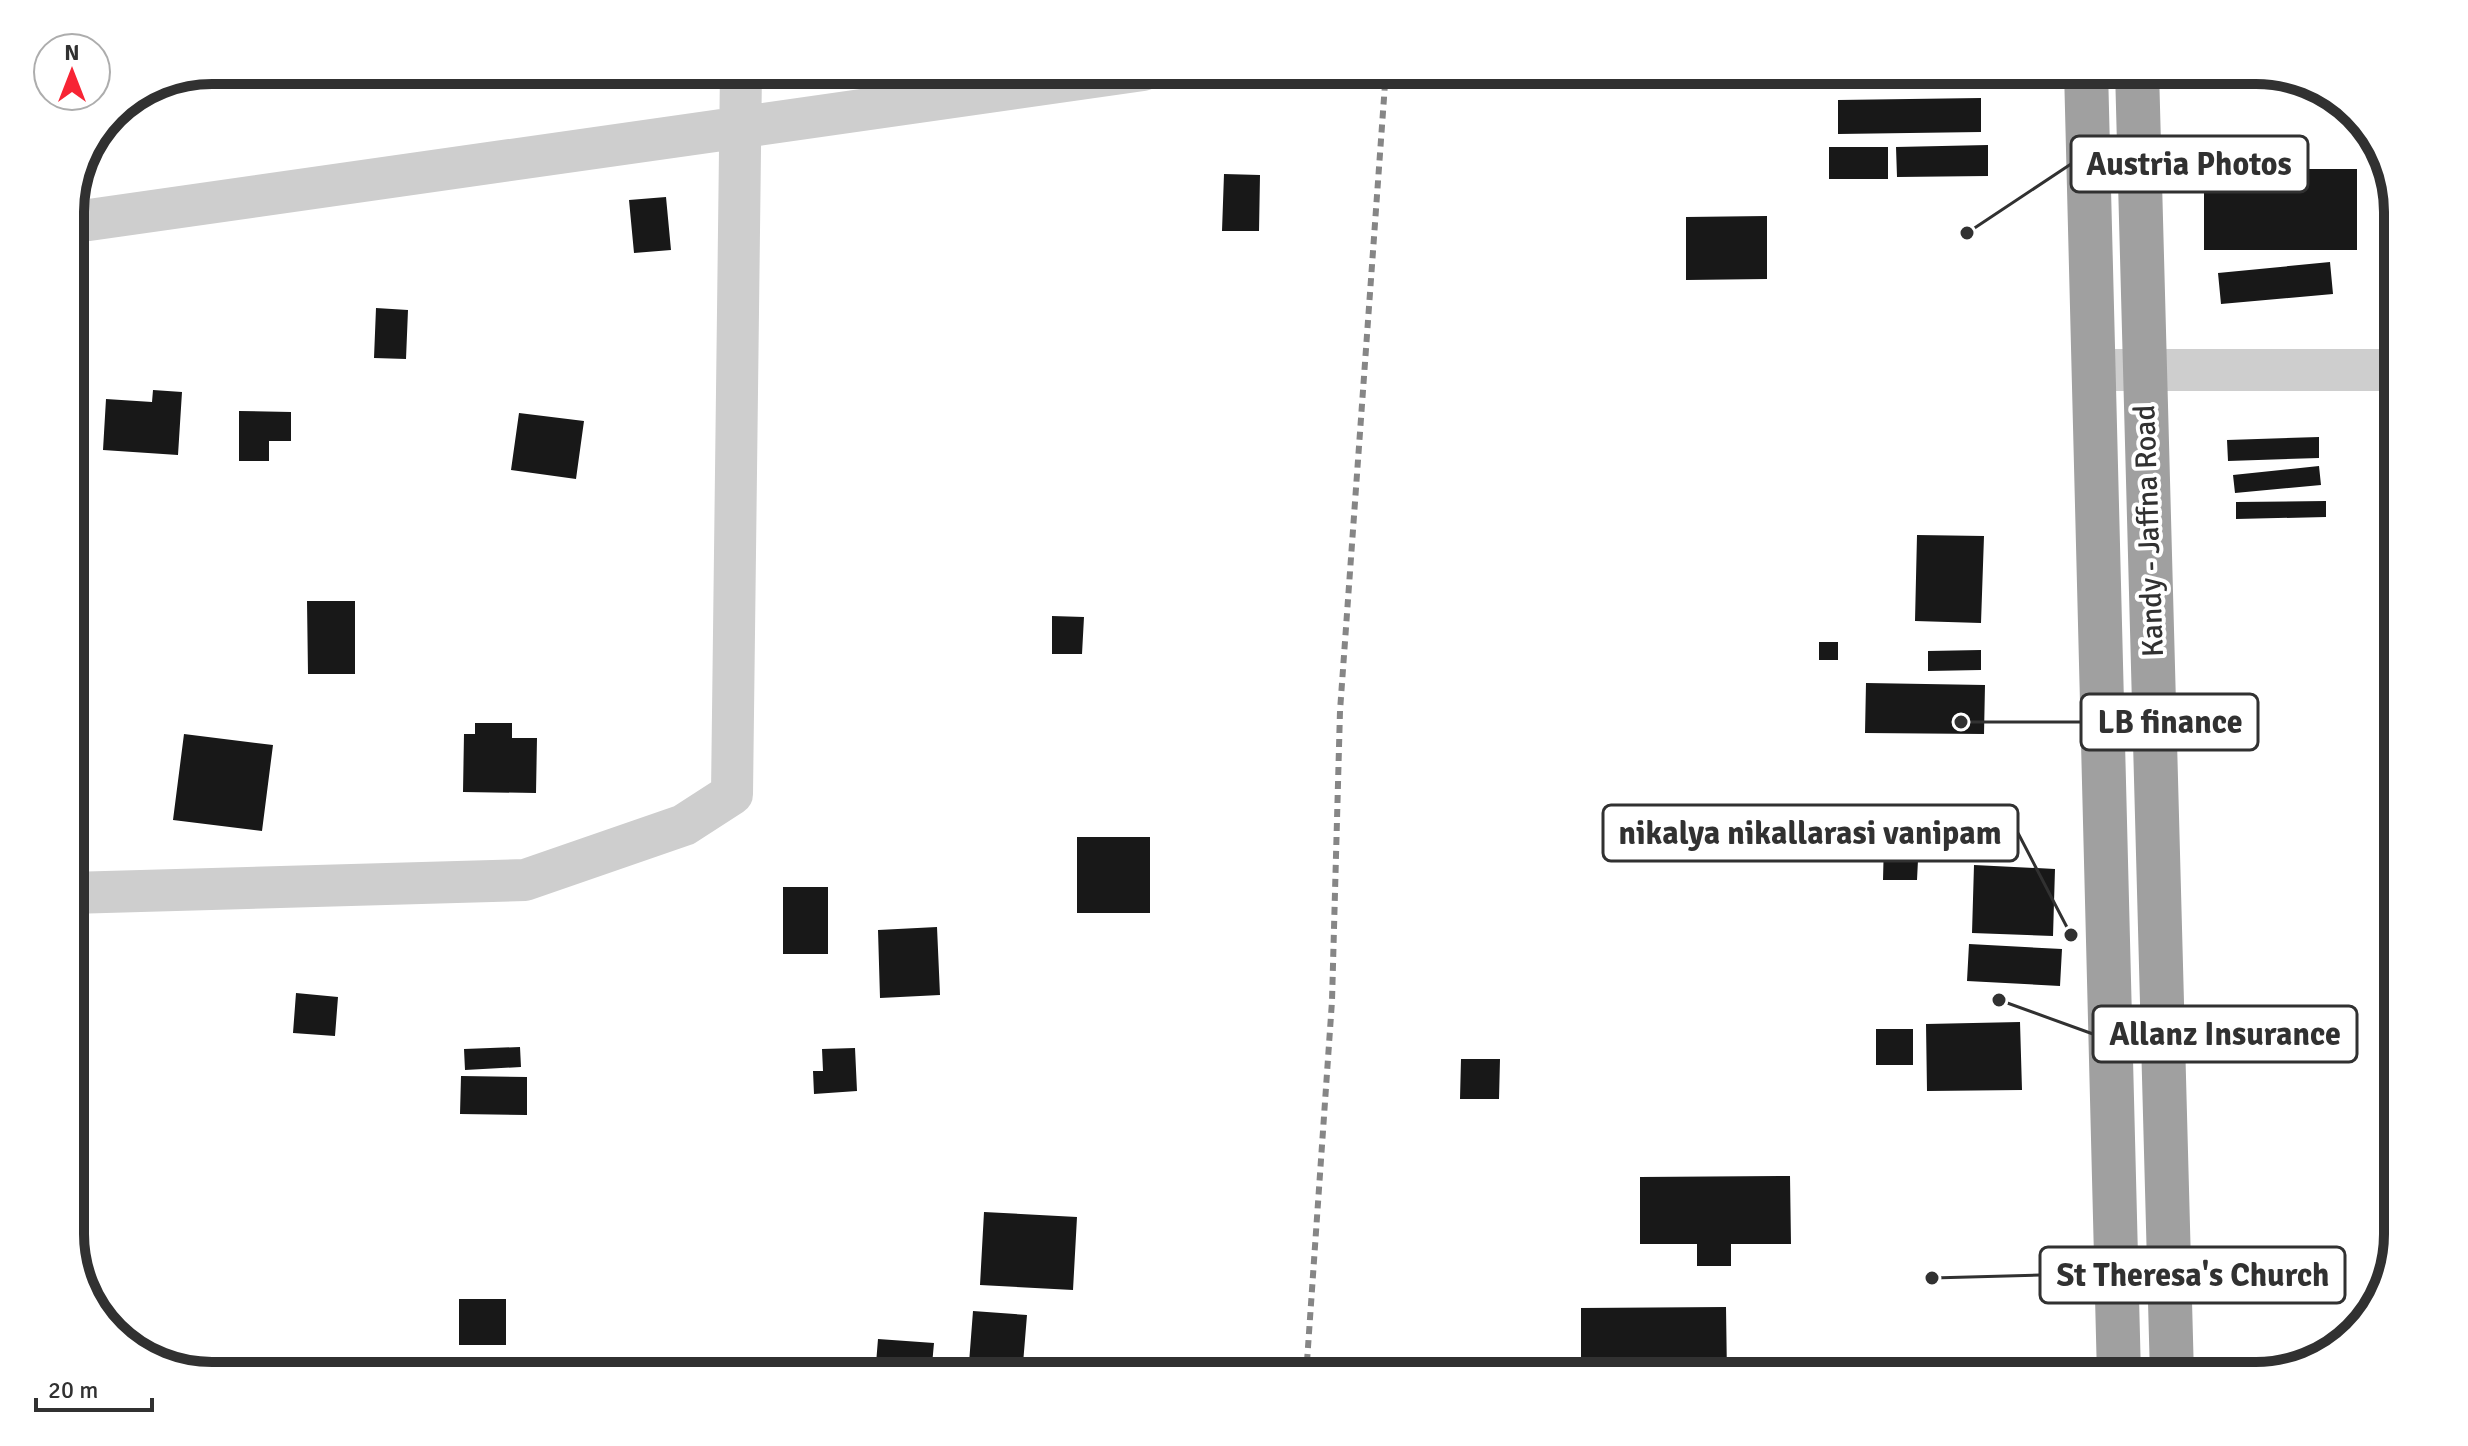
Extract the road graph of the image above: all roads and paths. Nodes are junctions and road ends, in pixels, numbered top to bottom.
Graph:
1 (741, 84) edge
2 (1042, 84) edge
3 (2086, 84) edge
4 (2137, 84) edge
5 (741, 126) junction
6 (84, 219) edge
7 (2094, 370) junction
8 (2144, 370) junction
9 (2384, 370) edge
10 (84, 893) edge
11 (2119, 1362) edge
12 (2172, 1362) edge

1 - 5 street
2 - 5 street
3 - 7 highway, Kandy - Jaffna Road
4 - 8 highway, Kandy - Jaffna Road
5 - 6 street
5 - 10 street
7 - 8 street
7 - 11 highway, Kandy - Jaffna Road
8 - 9 street
8 - 12 highway, Kandy - Jaffna Road

